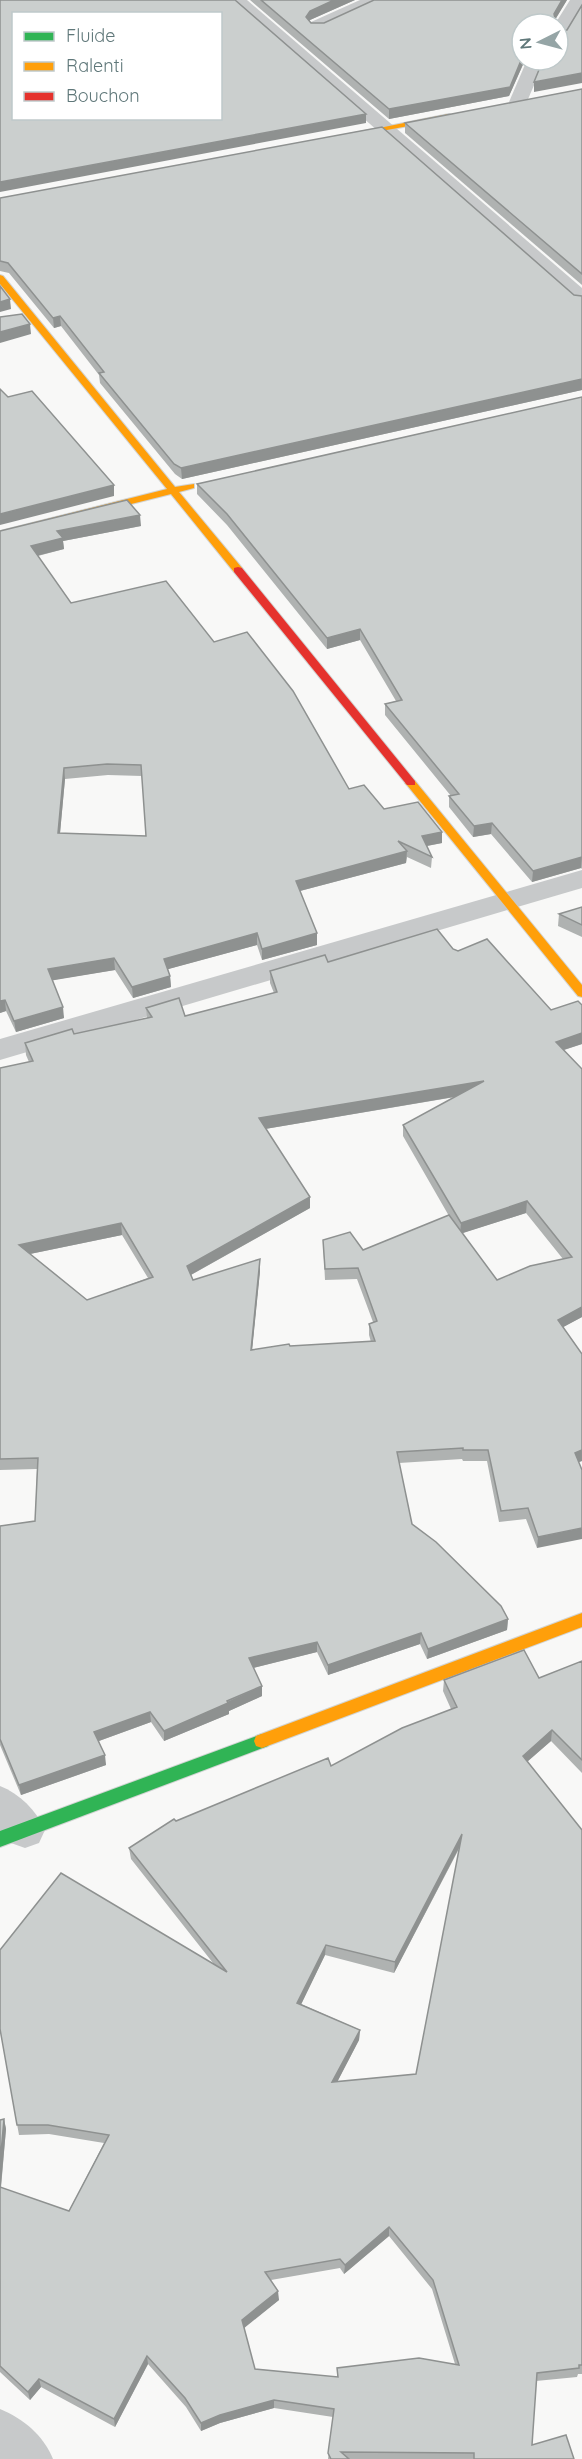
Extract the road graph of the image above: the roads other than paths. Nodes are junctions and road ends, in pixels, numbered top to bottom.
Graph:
1 (237, 0) edge
2 (374, 0) edge
3 (579, 0) edge
4 (570, 15) edge
5 (317, 26) edge
6 (530, 72) edge
7 (518, 103) edge
8 (462, 113) edge
9 (383, 128) junction
10 (325, 139) edge
11 (0, 278) edge
12 (582, 299) edge
13 (208, 483) edge
14 (173, 490) junction
15 (0, 534) edge
16 (582, 879) edge
17 (508, 901) junction
18 (582, 993) edge
19 (0, 1050) edge
20 (582, 1620) edge
21 (8, 1824) edge
22 (0, 2433) edge
23 (29, 2459) edge

1 - 9 street
2 - 5 street
3 - 4 street
6 - 7 street
8 - 9 main road
9 - 10 main road
9 - 12 street
11 - 14 main road
13 - 14 main road
14 - 15 main road
14 - 17 main road
16 - 17 street
17 - 18 main road
17 - 19 street
20 - 21 main road
22 - 23 street

